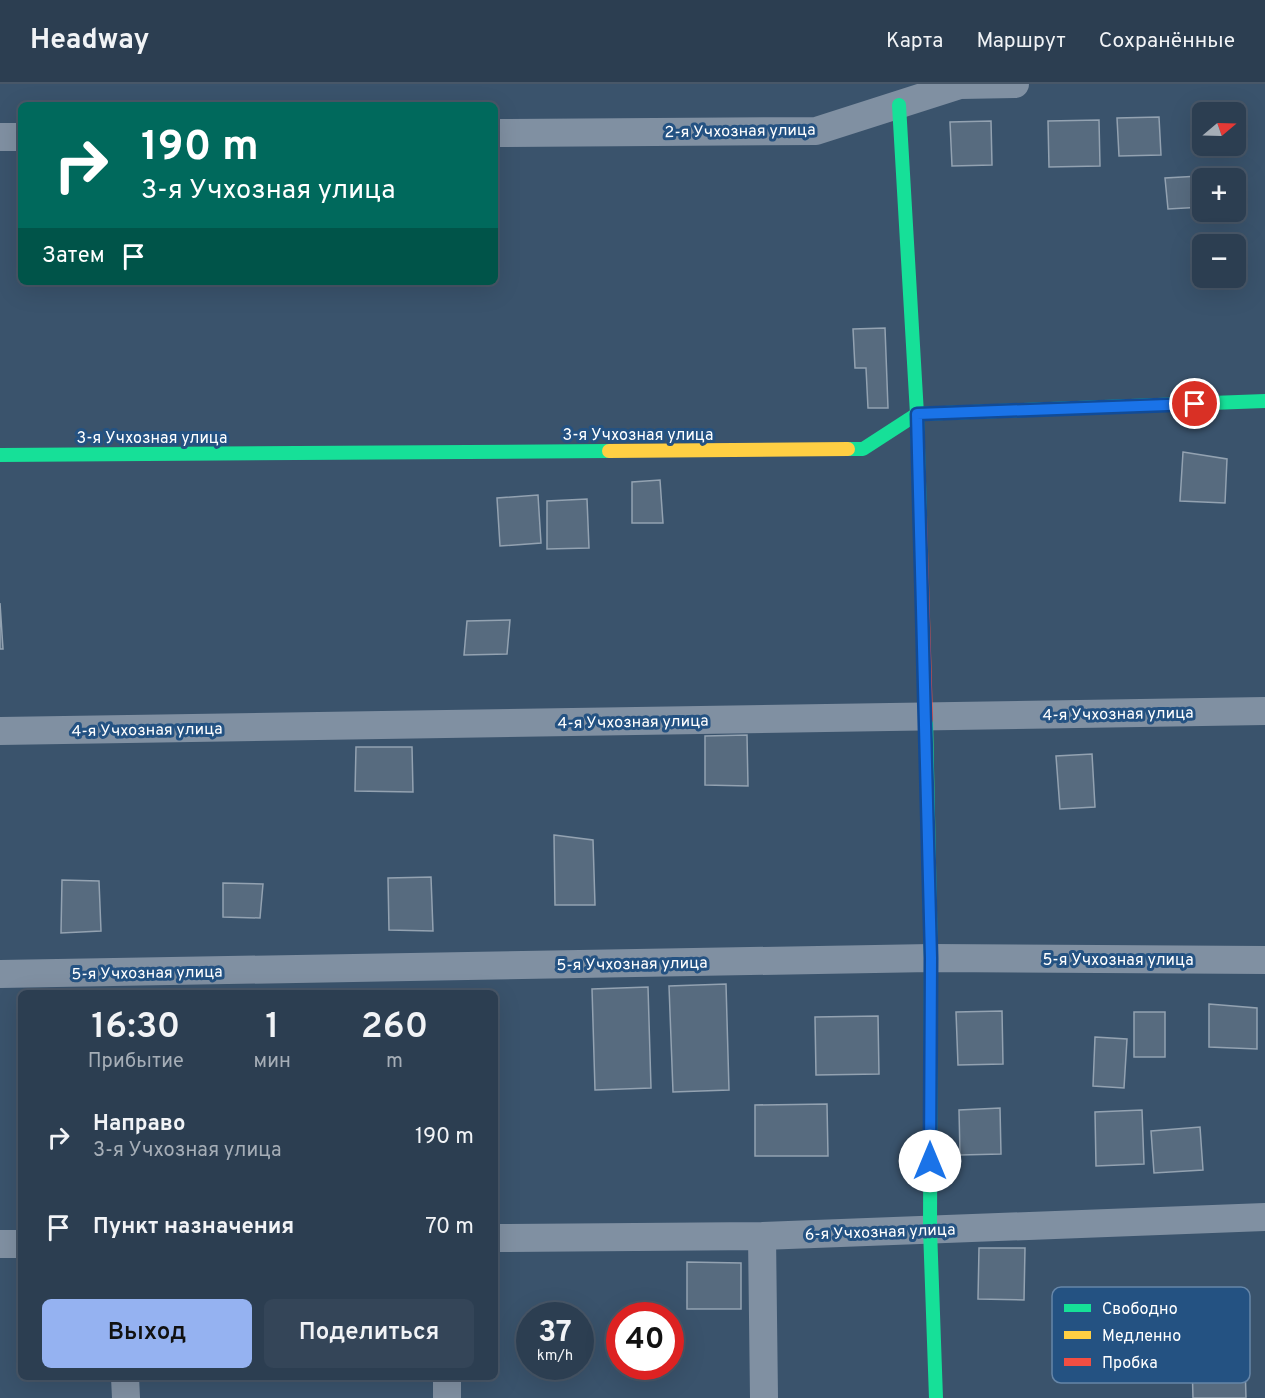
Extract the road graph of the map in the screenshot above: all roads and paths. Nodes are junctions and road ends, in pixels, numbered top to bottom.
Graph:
1 (1015, 84) edge
2 (899, 105) junction
3 (498, 133) edge
4 (0, 137) edge
5 (18, 137) edge
6 (1265, 401) edge
7 (917, 414) junction
8 (0, 455) edge
9 (1265, 711) edge
10 (926, 717) junction
11 (0, 731) edge
12 (931, 958) junction
13 (1265, 960) edge
14 (0, 974) edge
15 (1265, 1217) edge
16 (930, 1229) junction
17 (762, 1236) junction
18 (498, 1238) edge
19 (0, 1244) edge
20 (18, 1244) edge
21 (125, 1380) edge
22 (447, 1380) edge
23 (126, 1398) edge
24 (447, 1398) edge
25 (764, 1398) edge
26 (936, 1398) edge

1 - 2 street, 2-я Учхозная улица
2 - 3 street, 2-я Учхозная улица
2 - 7 street
4 - 5 street
6 - 7 street
7 - 8 street, 3-я Учхозная улица
7 - 10 street
9 - 10 street, 4-я Учхозная улица
10 - 11 street, 4-я Учхозная улица
10 - 12 street
12 - 13 street, 5-я Учхозная улица
12 - 14 street, 5-я Учхозная улица
12 - 16 street
15 - 16 street, 6-я Учхозная улица
16 - 17 street, 6-я Учхозная улица
16 - 26 street
17 - 18 street, 6-я Учхозная улица
17 - 25 street
19 - 20 street
21 - 23 street
22 - 24 street

